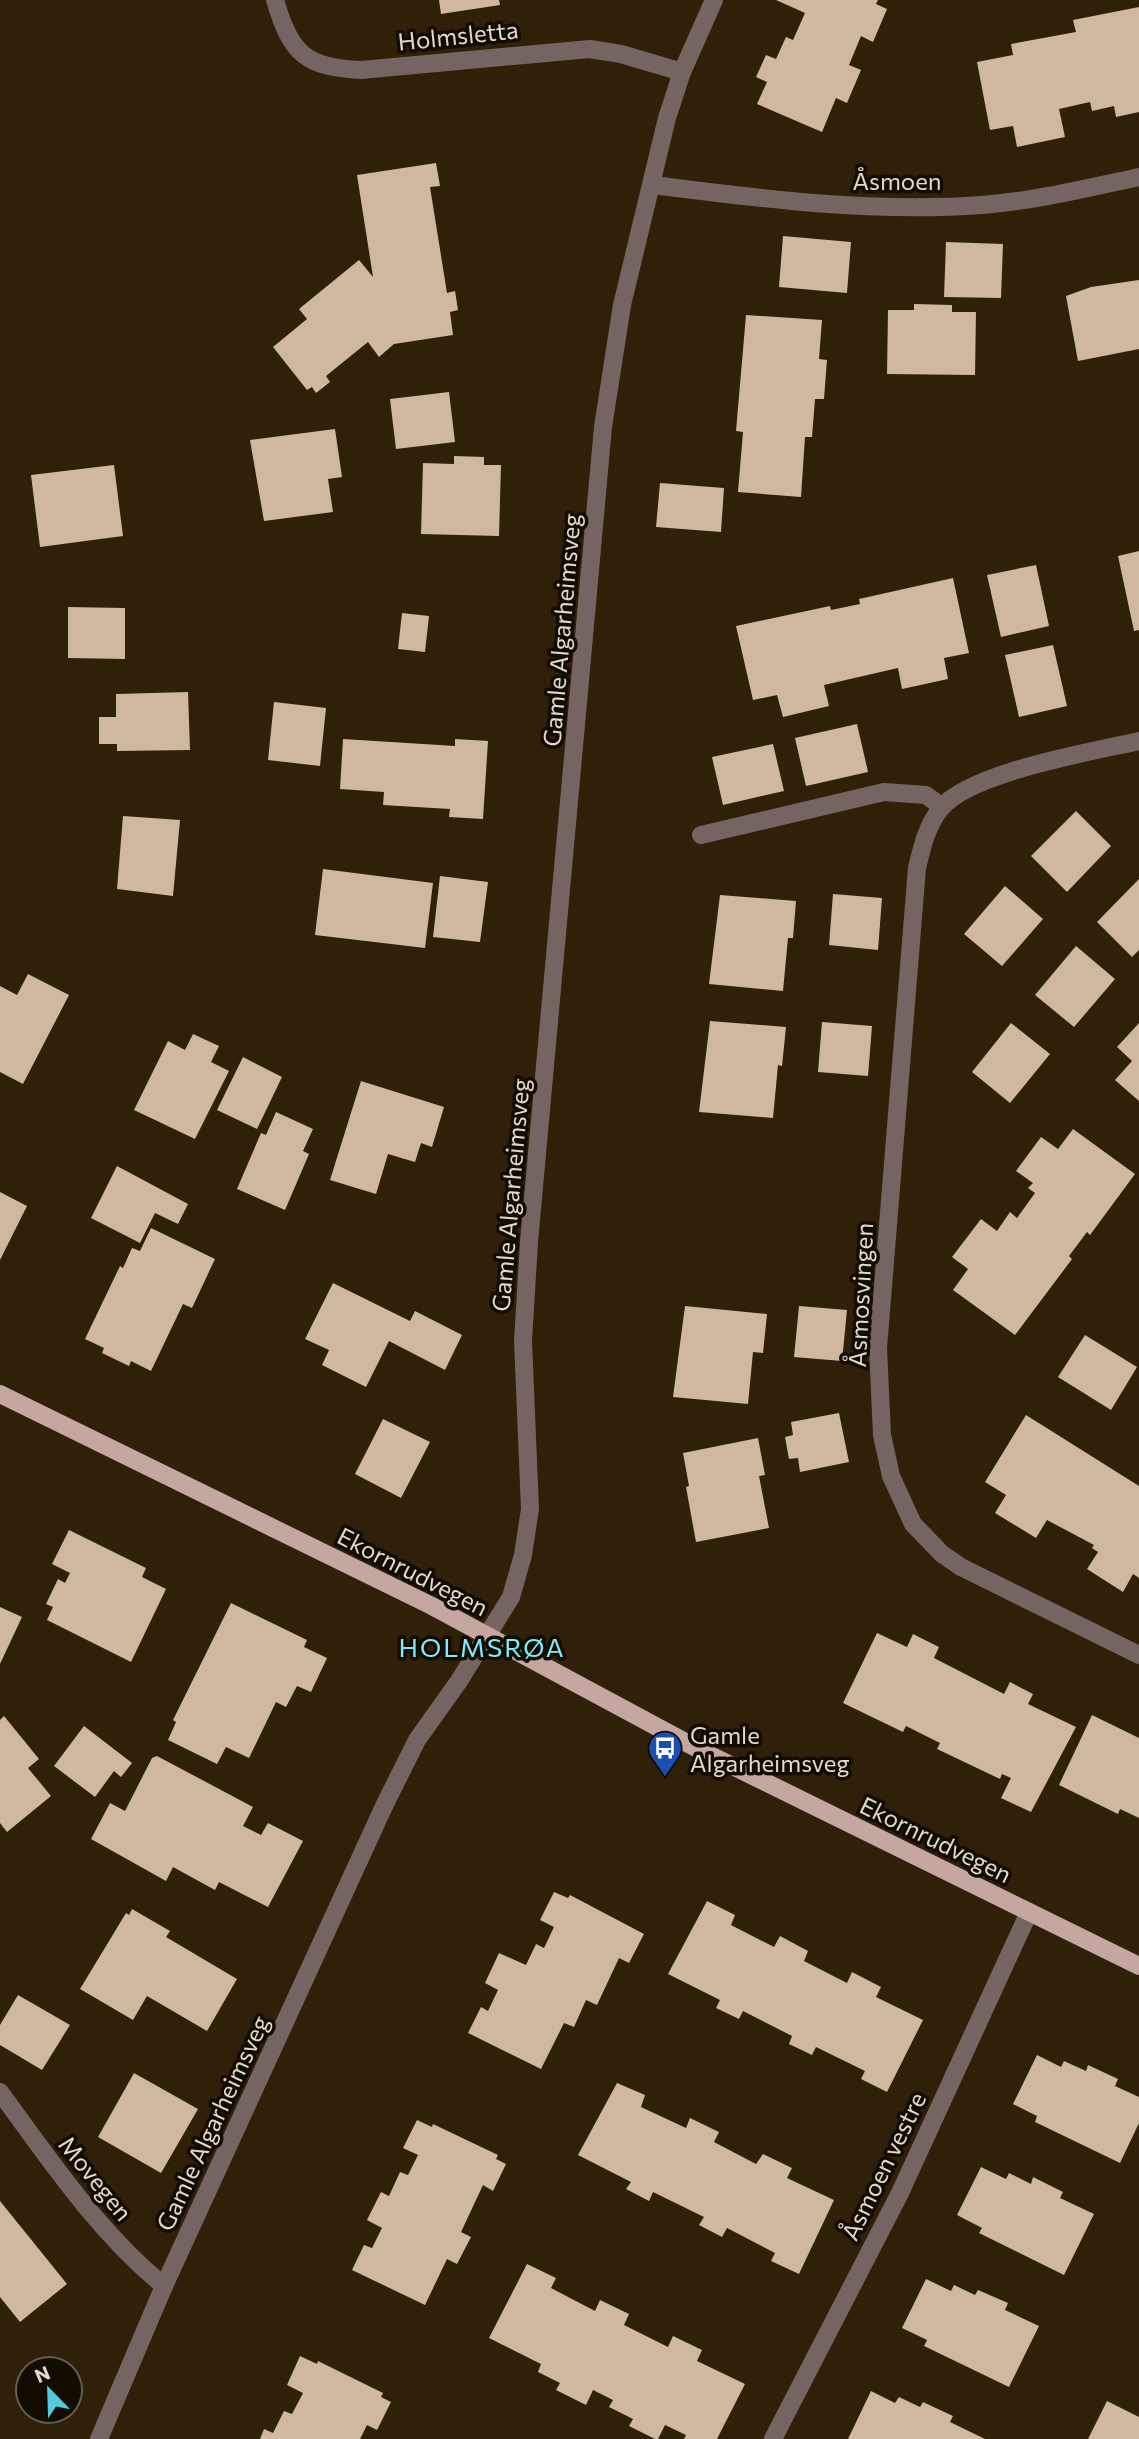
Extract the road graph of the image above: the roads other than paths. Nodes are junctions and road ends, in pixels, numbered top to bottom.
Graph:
1 (275, 0) edge
2 (714, 0) edge
3 (682, 72) junction
4 (1139, 177) edge
5 (653, 185) junction
6 (1139, 741) edge
7 (942, 807) junction
8 (701, 835) dead end
9 (0, 1394) edge
10 (488, 1636) junction
11 (1139, 1656) edge
12 (1029, 1912) junction
13 (1139, 1966) edge
14 (0, 2092) edge
15 (164, 2286) junction
16 (99, 2439) edge
17 (773, 2439) edge

1 - 3 street, Holmsletta
2 - 3 street, Gamle Algarheimsveg
3 - 5 street, Gamle Algarheimsveg
4 - 5 street, Åsmoen
5 - 10 street, Gamle Algarheimsveg
6 - 7 street
7 - 8 street
7 - 11 street, Åsmosvingen
9 - 10 main road, Ekornrudvegen
10 - 12 main road, Ekornrudvegen
10 - 15 street, Gamle Algarheimsveg
12 - 13 main road, Ekornrudvegen
12 - 17 street, Åsmoen vestre
14 - 15 street, Movegen
15 - 16 street, Gamle Algarheimsveg

